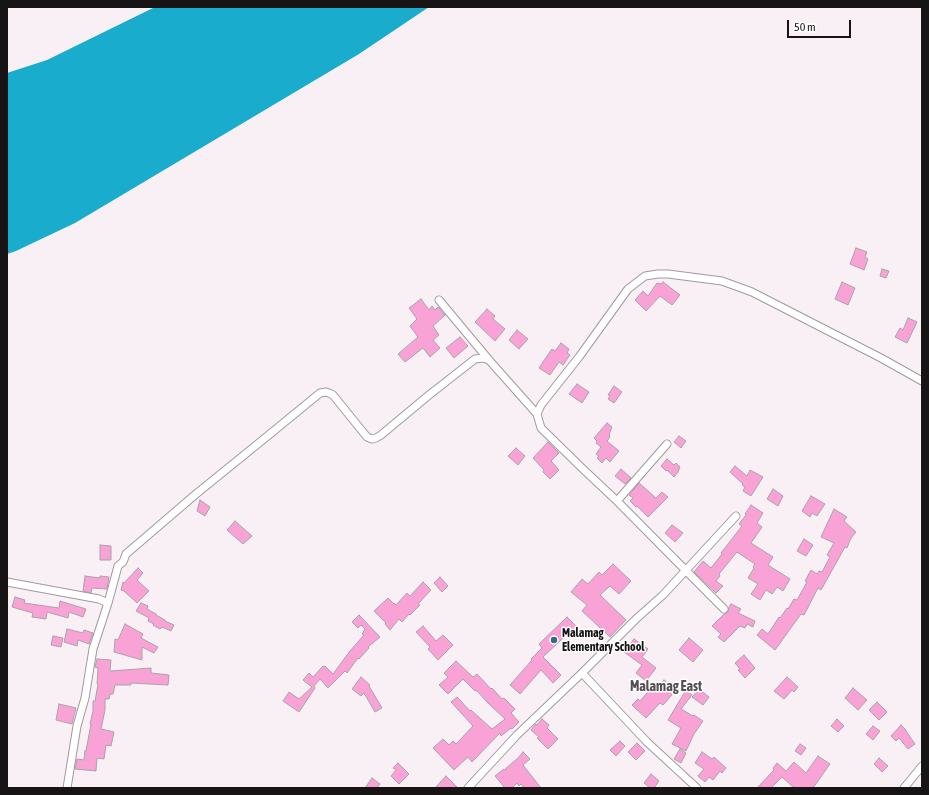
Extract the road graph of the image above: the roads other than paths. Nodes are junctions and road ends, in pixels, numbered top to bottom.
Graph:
1 (438, 300) dead end
2 (489, 360) junction
3 (922, 381) edge
4 (537, 414) junction
5 (667, 444) dead end
6 (617, 500) junction
7 (736, 516) dead end
8 (686, 571) junction
9 (7, 582) edge
10 (108, 603) junction
11 (724, 609) dead end
12 (582, 673) junction
13 (922, 766) edge
14 (67, 788) edge
15 (468, 788) edge
16 (697, 788) edge
17 (904, 788) edge

1 - 2 street
2 - 4 street
2 - 10 street
3 - 4 street
4 - 6 street
5 - 6 street
6 - 8 street
7 - 8 street
8 - 11 street
8 - 12 street
9 - 10 street
10 - 14 street
12 - 15 street
12 - 16 street
13 - 17 street

